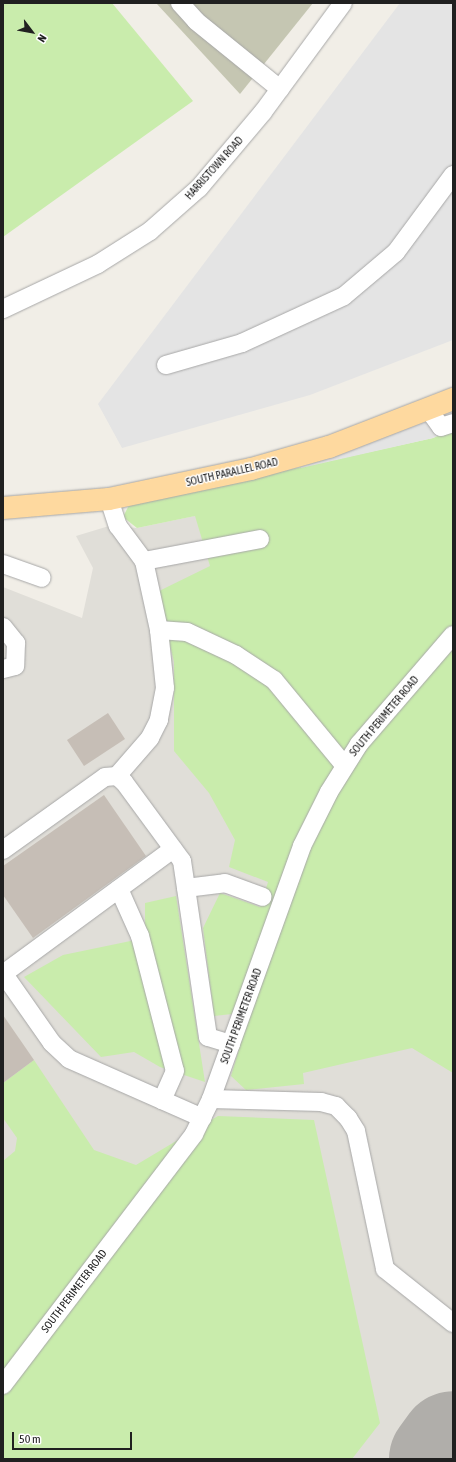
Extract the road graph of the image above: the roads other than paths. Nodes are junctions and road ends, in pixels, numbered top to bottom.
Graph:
1 (180, 3) edge
2 (343, 3) edge
3 (280, 89) junction
4 (453, 175) edge
5 (3, 309) edge
6 (166, 365) dead end
7 (453, 399) edge
8 (428, 410) junction
9 (453, 423) edge
10 (109, 499) junction
11 (3, 508) edge
12 (260, 539) dead end
13 (144, 562) junction
14 (3, 564) edge
15 (42, 578) dead end
16 (3, 627) edge
17 (159, 630) junction
18 (453, 635) edge
19 (3, 669) edge
20 (344, 765) junction
21 (117, 776) junction
22 (173, 849) junction
23 (3, 850) edge
24 (186, 888) junction
25 (118, 889) junction
26 (263, 897) dead end
27 (3, 973) edge
28 (231, 1044) junction
29 (211, 1099) junction
30 (162, 1100) junction
31 (203, 1118) junction
32 (453, 1323) edge
33 (3, 1385) edge

1 - 3 street
2 - 3 street, HARRISTOWN ROAD
3 - 5 street, HARRISTOWN ROAD
4 - 6 street
7 - 8 main road, SOUTH PARALLEL ROAD
8 - 9 street
8 - 10 main road, SOUTH PARALLEL ROAD
10 - 11 main road, SOUTH PARALLEL ROAD
10 - 13 street
12 - 13 street
13 - 17 street
14 - 15 street
16 - 19 street
17 - 20 street
17 - 21 street
18 - 20 street, SOUTH PERIMETER ROAD
20 - 28 street, SOUTH PERIMETER ROAD
21 - 22 street
21 - 23 street
22 - 24 street
22 - 25 street
24 - 26 street
24 - 28 street
25 - 27 street
25 - 30 street
27 - 30 street
28 - 29 street, SOUTH PERIMETER ROAD
29 - 31 street, SOUTH PERIMETER ROAD
29 - 32 street
30 - 31 street
31 - 33 street, SOUTH PERIMETER ROAD

